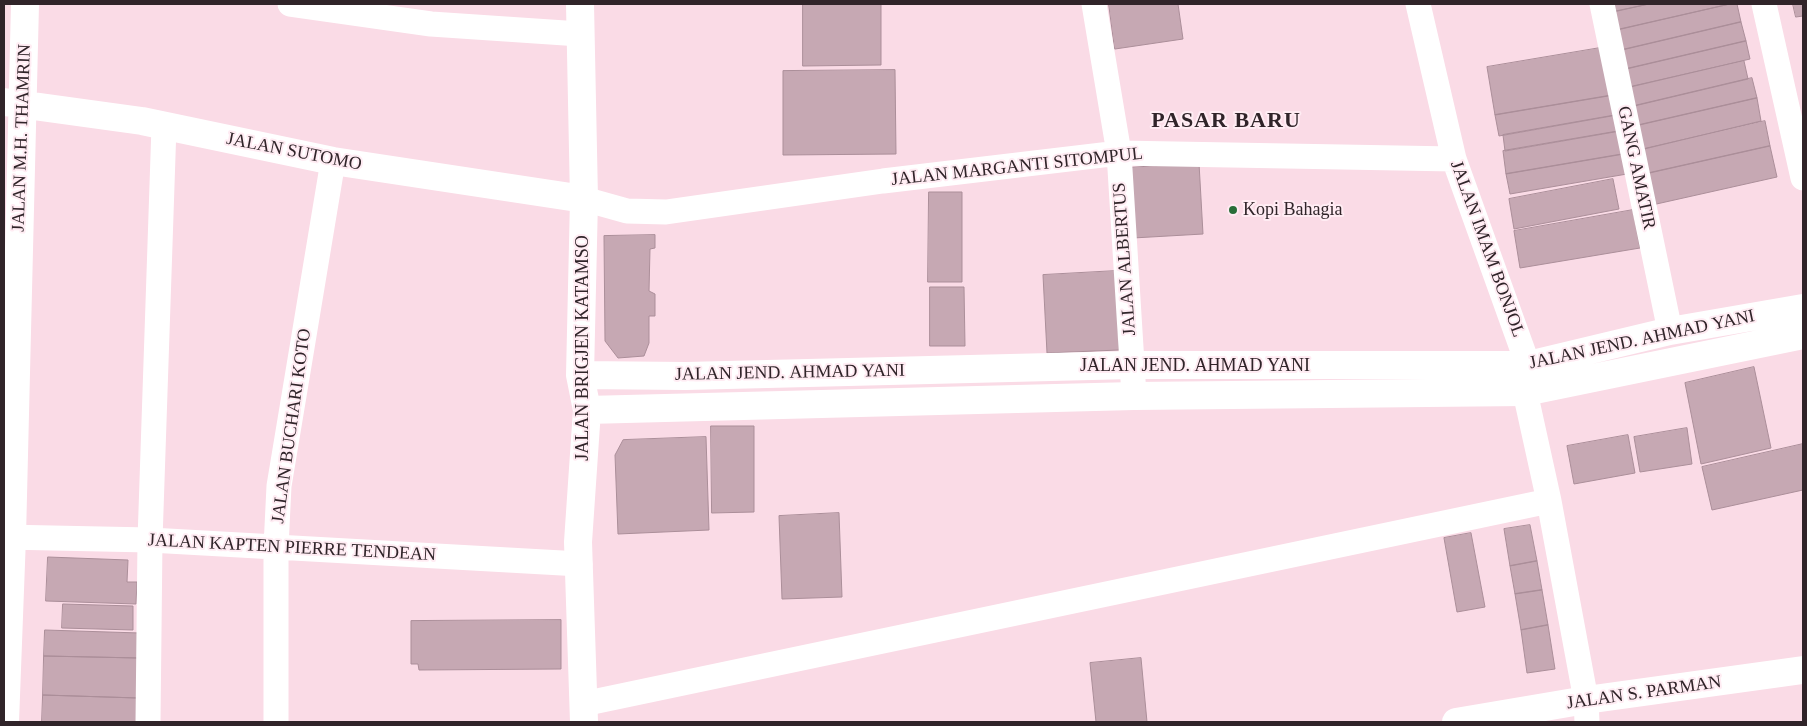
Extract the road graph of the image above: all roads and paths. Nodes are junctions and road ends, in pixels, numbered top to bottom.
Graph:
1 (25, 4) edge
2 (290, 4) edge
3 (580, 4) edge
4 (1094, 4) edge
5 (1418, 4) edge
6 (1602, 4) edge
7 (1764, 4) edge
8 (580, 34) junction
9 (13, 103) edge
10 (164, 126) junction
11 (1118, 153) junction
12 (1454, 159) junction
13 (333, 161) junction
14 (1803, 178) edge
15 (584, 200) junction
16 (1803, 308) edge
17 (1670, 331) junction
18 (1803, 335) edge
19 (1132, 365) junction
20 (1528, 365) junction
21 (580, 375) junction
22 (1524, 392) junction
23 (1134, 396) junction
24 (587, 410) junction
25 (1549, 501) junction
26 (8, 537) edge
27 (150, 540) junction
28 (276, 547) junction
29 (580, 564) junction
30 (1803, 670) edge
31 (1587, 711) edge
32 (584, 713) edge
33 (5, 722) edge
34 (148, 722) edge
35 (276, 722) edge
36 (1456, 722) edge

1 - 9 street, JALAN M.H. THAMRIN
2 - 8 street
3 - 8 street, JALAN BRIGJEN KATAMSO
4 - 11 street, JALAN ALBERTUS
5 - 12 street, JALAN IMAM BONJOL
6 - 17 street, GANG AMATIR
7 - 14 street
8 - 15 street, JALAN BRIGJEN KATAMSO
9 - 10 street, JALAN SUTOMO
9 - 26 street, JALAN M.H. THAMRIN
10 - 13 street, JALAN SUTOMO
10 - 27 street
11 - 12 street, JALAN MARGANTI SITOMPUL
11 - 15 street, JALAN MARGANTI SITOMPUL
11 - 19 street, JALAN ALBERTUS
12 - 20 street, JALAN IMAM BONJOL
13 - 15 street, JALAN SUTOMO
13 - 28 street, JALAN BUCHARI KOTO
15 - 21 street, JALAN BRIGJEN KATAMSO
16 - 17 street, JALAN JEND. AHMAD YANI
17 - 20 street, JALAN JEND. AHMAD YANI
18 - 22 street, JALAN JEND. AHMAD YANI
19 - 20 street, JALAN JEND. AHMAD YANI
19 - 21 street, JALAN JEND. AHMAD YANI
19 - 23 street, JALAN ALBERTUS
20 - 22 street, JALAN IMAM BONJOL
21 - 24 street, JALAN BRIGJEN KATAMSO
22 - 23 street, JALAN JEND. AHMAD YANI
22 - 25 street, JALAN IMAM BONJOL
23 - 24 street, JALAN JEND. AHMAD YANI
24 - 29 street, JALAN BRIGJEN KATAMSO
25 - 31 street, JALAN IMAM BONJOL
25 - 32 street
26 - 27 street, JALAN KAPTEN PIERRE TENDEAN
26 - 33 street, JALAN M.H. THAMRIN
27 - 28 street, JALAN KAPTEN PIERRE TENDEAN
27 - 34 street
28 - 29 street, JALAN KAPTEN PIERRE TENDEAN
28 - 35 street, JALAN BUCHARI KOTO
29 - 32 street, JALAN BRIGJEN KATAMSO
30 - 31 street, JALAN S. PARMAN
31 - 36 street, JALAN S. PARMAN

